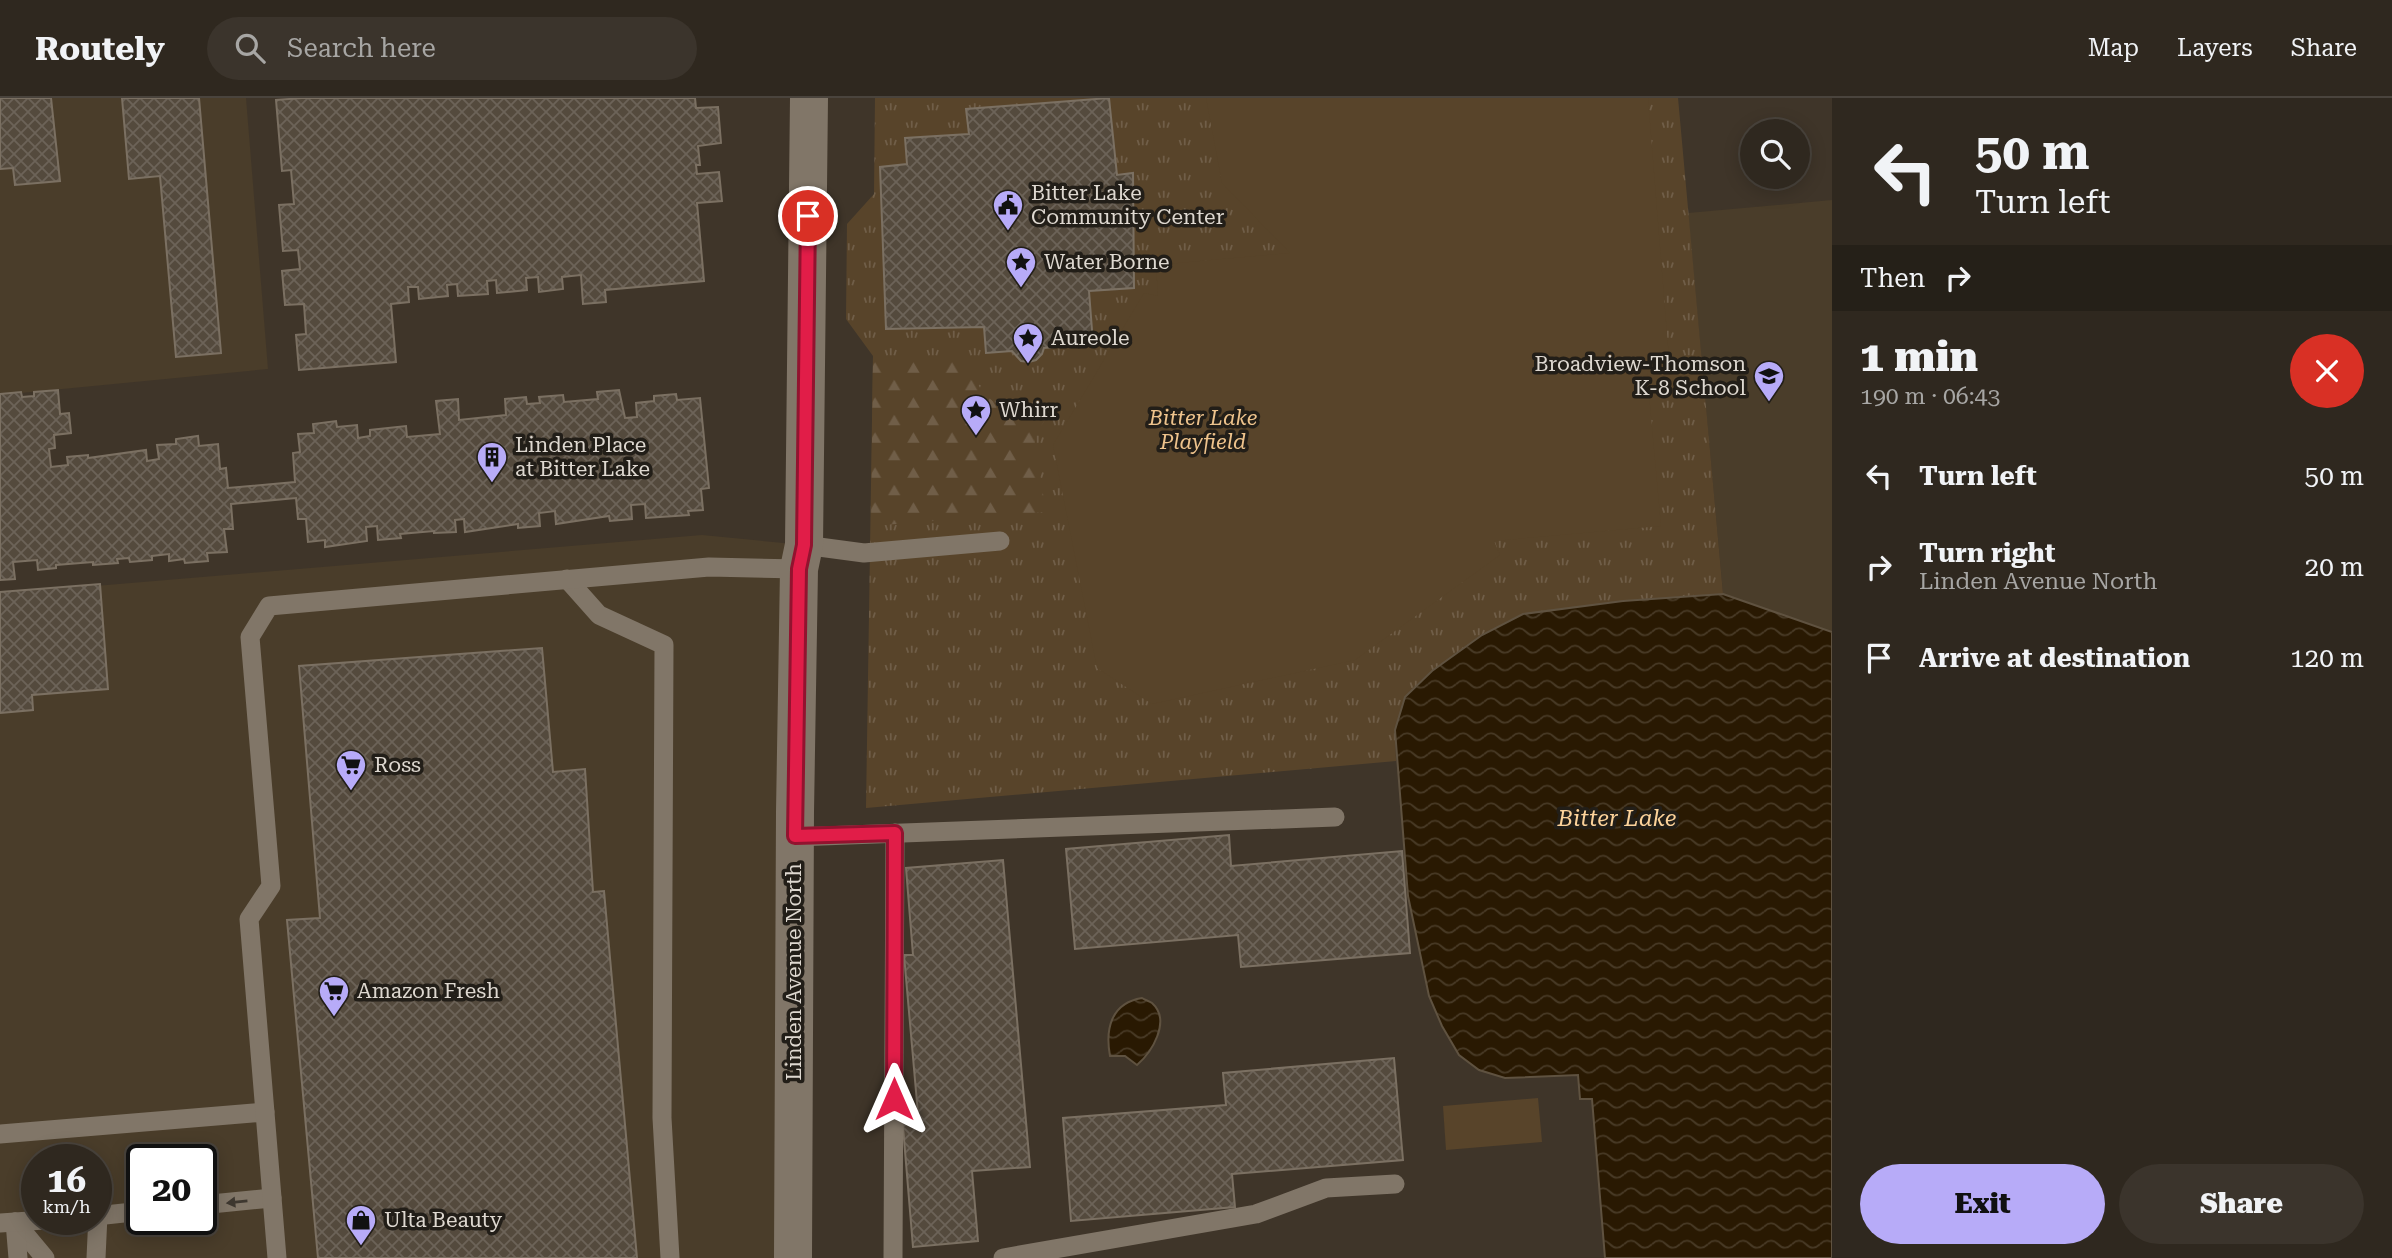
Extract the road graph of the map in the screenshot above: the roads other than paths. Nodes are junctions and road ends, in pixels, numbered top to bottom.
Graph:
1 (809, 98) edge
2 (1000, 541) dead end
3 (802, 557) junction
4 (567, 579) junction
5 (1335, 817) dead end
6 (895, 833) junction
7 (795, 836) junction
8 (265, 1112) junction
9 (0, 1134) edge
10 (1395, 1184) dead end
11 (272, 1198) junction
12 (217, 1203) edge
13 (8, 1223) edge
14 (97, 1235) edge
15 (19, 1258) edge
16 (46, 1258) edge
17 (96, 1258) edge
18 (277, 1258) edge
19 (670, 1258) edge
20 (793, 1258) edge
21 (893, 1258) edge
22 (1003, 1258) edge

1 - 3 street, Linden Avenue North
2 - 3 lane
3 - 4 lane
3 - 7 street, Linden Avenue North
4 - 8 lane
4 - 19 lane
5 - 6 lane
6 - 7 lane
6 - 21 lane
7 - 20 street, Linden Avenue North
8 - 9 lane
8 - 11 lane
10 - 22 lane
11 -> 12 lane
11 - 18 lane
13 - 15 lane
13 - 16 lane
14 - 17 lane

